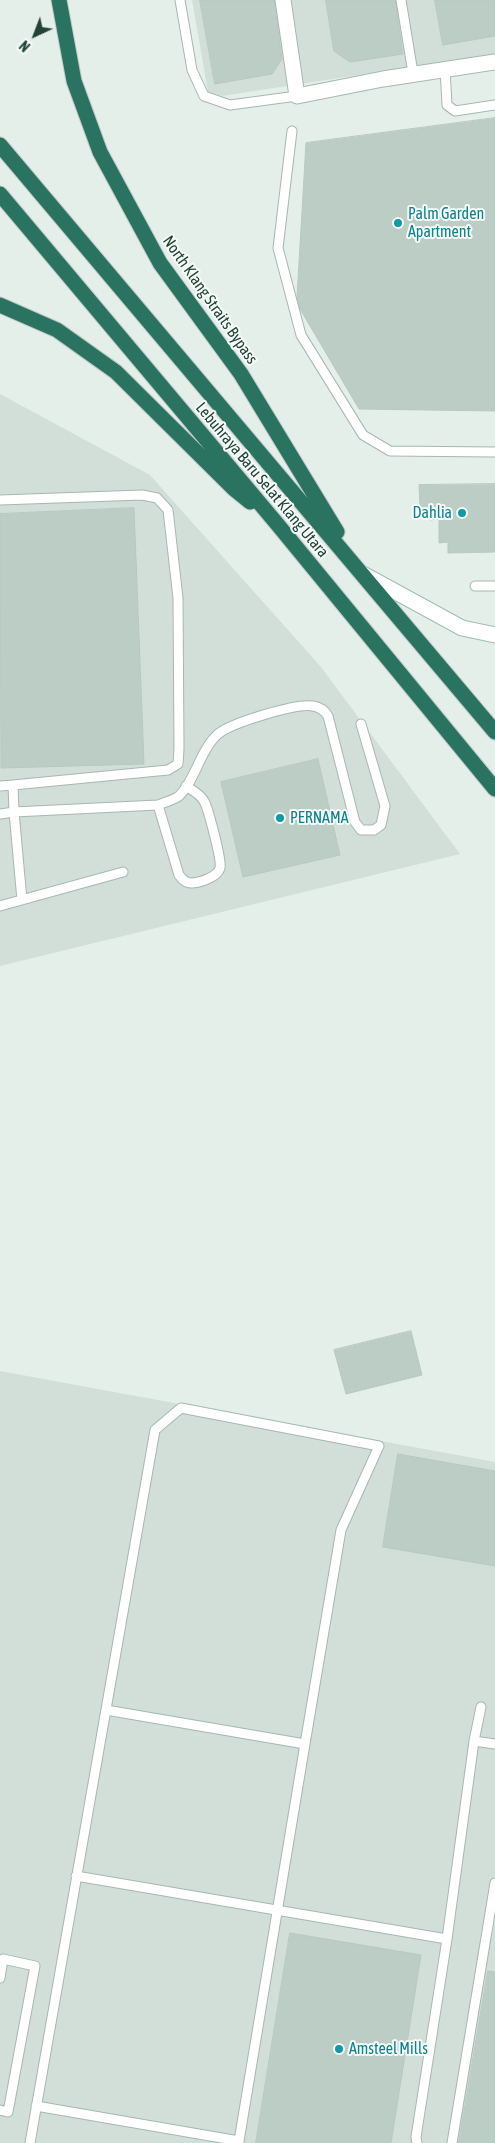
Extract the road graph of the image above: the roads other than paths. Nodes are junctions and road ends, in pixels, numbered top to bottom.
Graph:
1 (59, 0) edge
2 (180, 0) edge
3 (283, 0) edge
4 (401, 0) edge
5 (495, 62) edge
6 (445, 68) junction
7 (413, 74) junction
8 (297, 96) junction
9 (495, 106) edge
10 (292, 131) dead end
11 (0, 145) edge
12 (0, 194) edge
13 (0, 304) edge
14 (495, 452) edge
15 (0, 500) edge
16 (278, 525) junction
17 (362, 574) junction
18 (475, 586) dead end
19 (495, 586) edge
20 (495, 635) edge
21 (361, 724) dead end
22 (495, 732) edge
23 (13, 785) junction
24 (0, 786) edge
25 (186, 786) junction
26 (495, 789) edge
27 (158, 805) junction
28 (14, 812) junction
29 (0, 814) edge
30 (123, 872) dead end
31 (22, 900) junction
32 (0, 906) edge
33 (481, 1707) dead end
34 (106, 1710) junction
35 (474, 1741) junction
36 (305, 1744) junction
37 (495, 1744) edge
38 (76, 1876) junction
39 (495, 1883) edge
40 (277, 1910) junction
41 (447, 1939) junction
42 (0, 1978) edge
43 (36, 2106) junction
44 (0, 2110) edge
45 (239, 2142) edge
46 (30, 2143) edge
47 (417, 2143) edge
48 (452, 2143) edge

1 - 17 highway, North Klang Straits Bypass
2 - 8 lane
3 - 8 street
4 - 7 lane
5 - 6 street
6 - 7 street
6 - 9 lane
7 - 8 street
10 - 14 lane
11 - 17 highway, Lebuhraya Baru Selat Klang Utara
12 - 16 highway, Lebuhraya Baru Selat Klang Utara
13 - 16 highway
15 - 23 lane
16 - 26 highway, Lebuhraya Baru Selat Klang Utara
17 - 20 street
17 - 22 highway, Lebuhraya Baru Selat Klang Utara
18 - 19 lane
21 - 25 lane
23 - 24 lane
23 - 28 lane
25 - 27 lane
25 - 27 lane
27 - 28 lane
28 - 29 lane
28 - 31 lane
30 - 31 lane
31 - 32 lane
33 - 35 lane
34 - 36 lane
34 - 36 lane
34 - 38 lane
35 - 37 lane
35 - 41 lane
36 - 40 lane
38 - 40 lane
38 - 43 lane
39 - 48 lane
40 - 41 lane
40 - 45 lane
41 - 47 lane
42 - 44 lane
43 - 45 lane
43 - 46 lane

